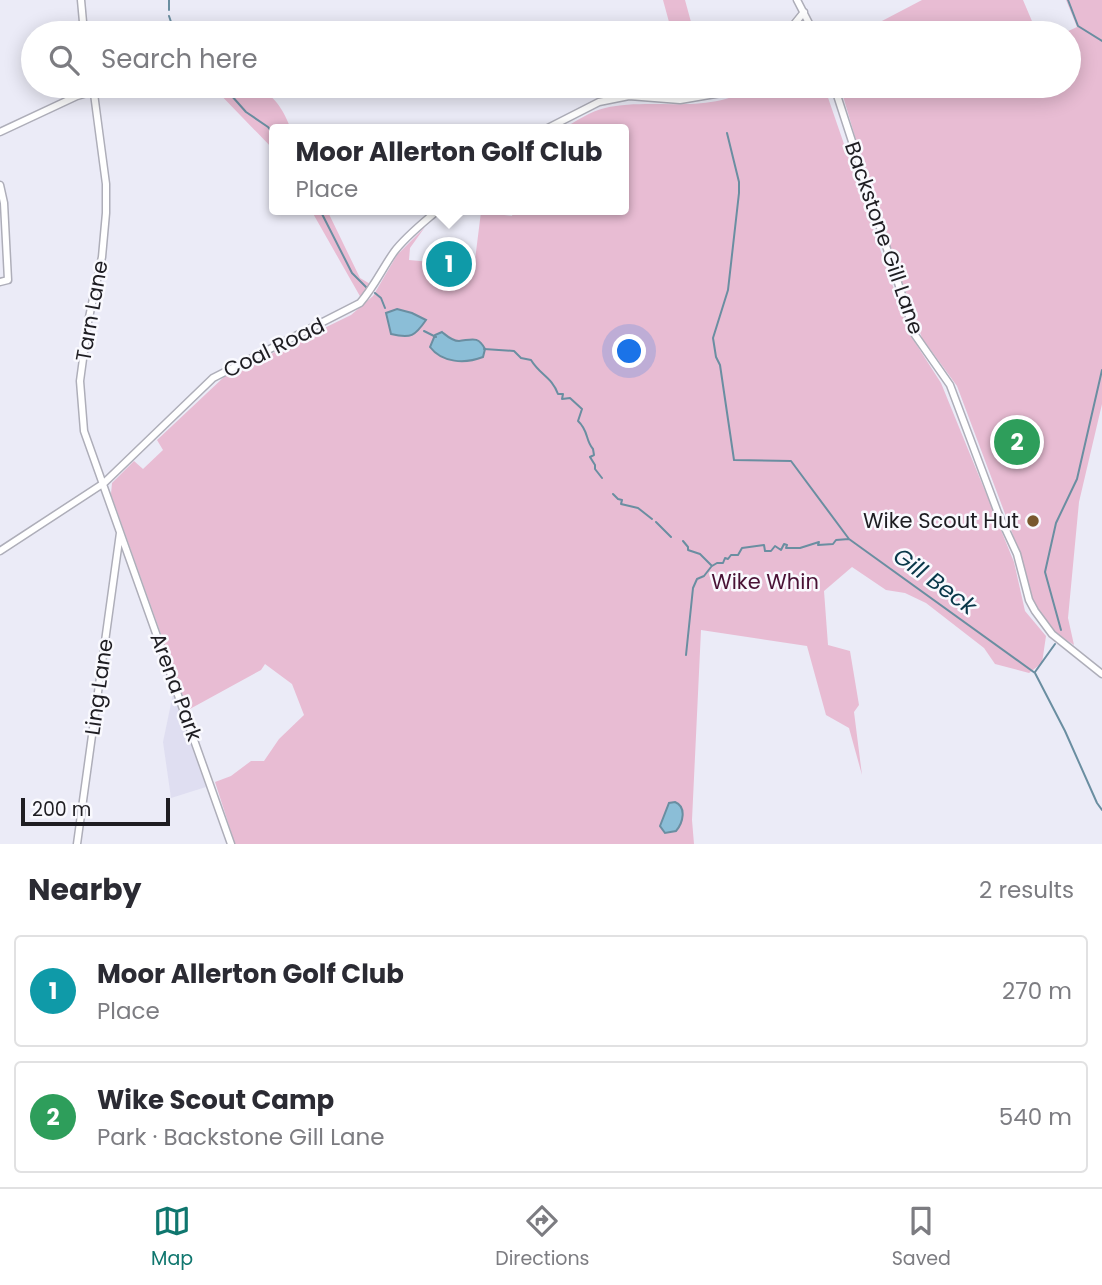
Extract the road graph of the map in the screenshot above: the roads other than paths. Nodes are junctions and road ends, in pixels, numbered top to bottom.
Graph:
1 (81, 0) edge
2 (797, 0) edge
3 (804, 12) junction
4 (84, 21) edge
5 (797, 21) edge
6 (808, 21) edge
7 (73, 98) edge
8 (94, 98) edge
9 (619, 98) edge
10 (654, 98) edge
11 (691, 98) edge
12 (838, 98) edge
13 (556, 124) edge
14 (0, 132) edge
15 (0, 185) edge
16 (432, 215) edge
17 (0, 282) edge
18 (104, 483) junction
19 (121, 531) junction
20 (0, 551) edge
21 (1102, 674) edge
22 (77, 844) edge
23 (231, 844) edge

1 - 4 street
2 - 3 street
3 - 5 street
3 - 6 street
7 - 14 street
8 - 18 street, Tarn Lane
9 - 13 street
10 - 11 street
12 - 21 street, Backstone Gill Lane
15 - 17 street
16 - 18 street, Coal Road
18 - 19 street, Tarn Lane
18 - 20 street, Coal Road
19 - 22 street, Ling Lane
19 - 23 street, Arena Park

